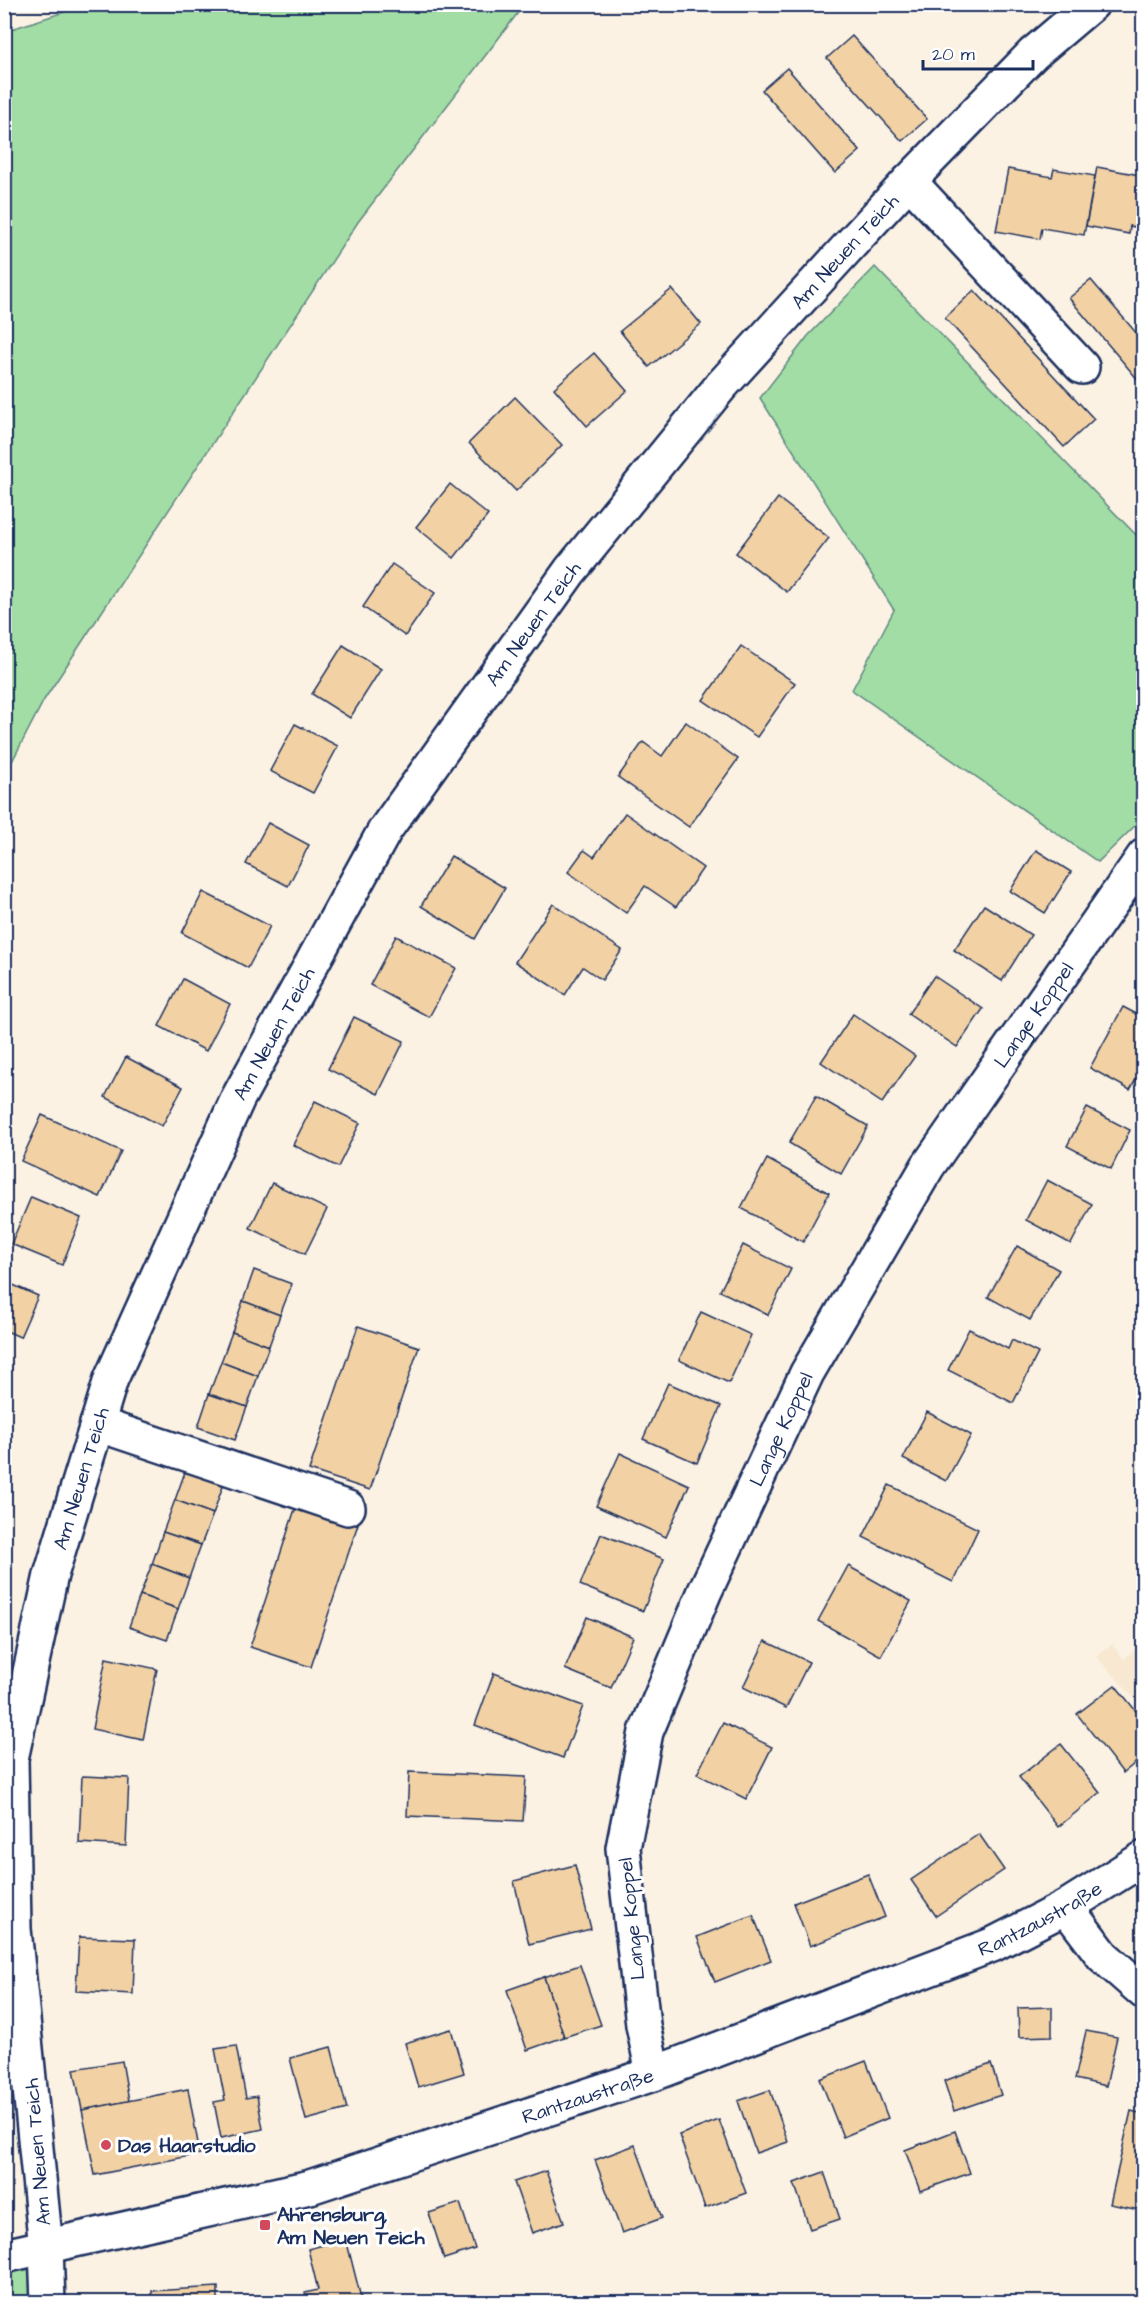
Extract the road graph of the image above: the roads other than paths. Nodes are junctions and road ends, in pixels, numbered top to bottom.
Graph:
1 (1092, 4) edge
2 (909, 181) junction
3 (1082, 367) dead end
4 (1143, 856) edge
5 (97, 1424) junction
6 (348, 1508) dead end
7 (1143, 1858) edge
8 (1066, 1907) junction
9 (1143, 1992) edge
10 (653, 2074) junction
11 (46, 2248) junction
12 (4, 2256) edge
13 (48, 2302) edge

1 - 2 street, Am Neuen Teich
2 - 3 street
2 - 5 street, Am Neuen Teich
4 - 10 street, Lange Koppel
5 - 6 street
5 - 11 street, Am Neuen Teich
7 - 8 street, Rantzaustraße
8 - 9 street
8 - 10 street, Rantzaustraße
10 - 11 street, Rantzaustraße
11 - 12 street, Rantzaustraße
11 - 13 street, Am Neuen Teich

